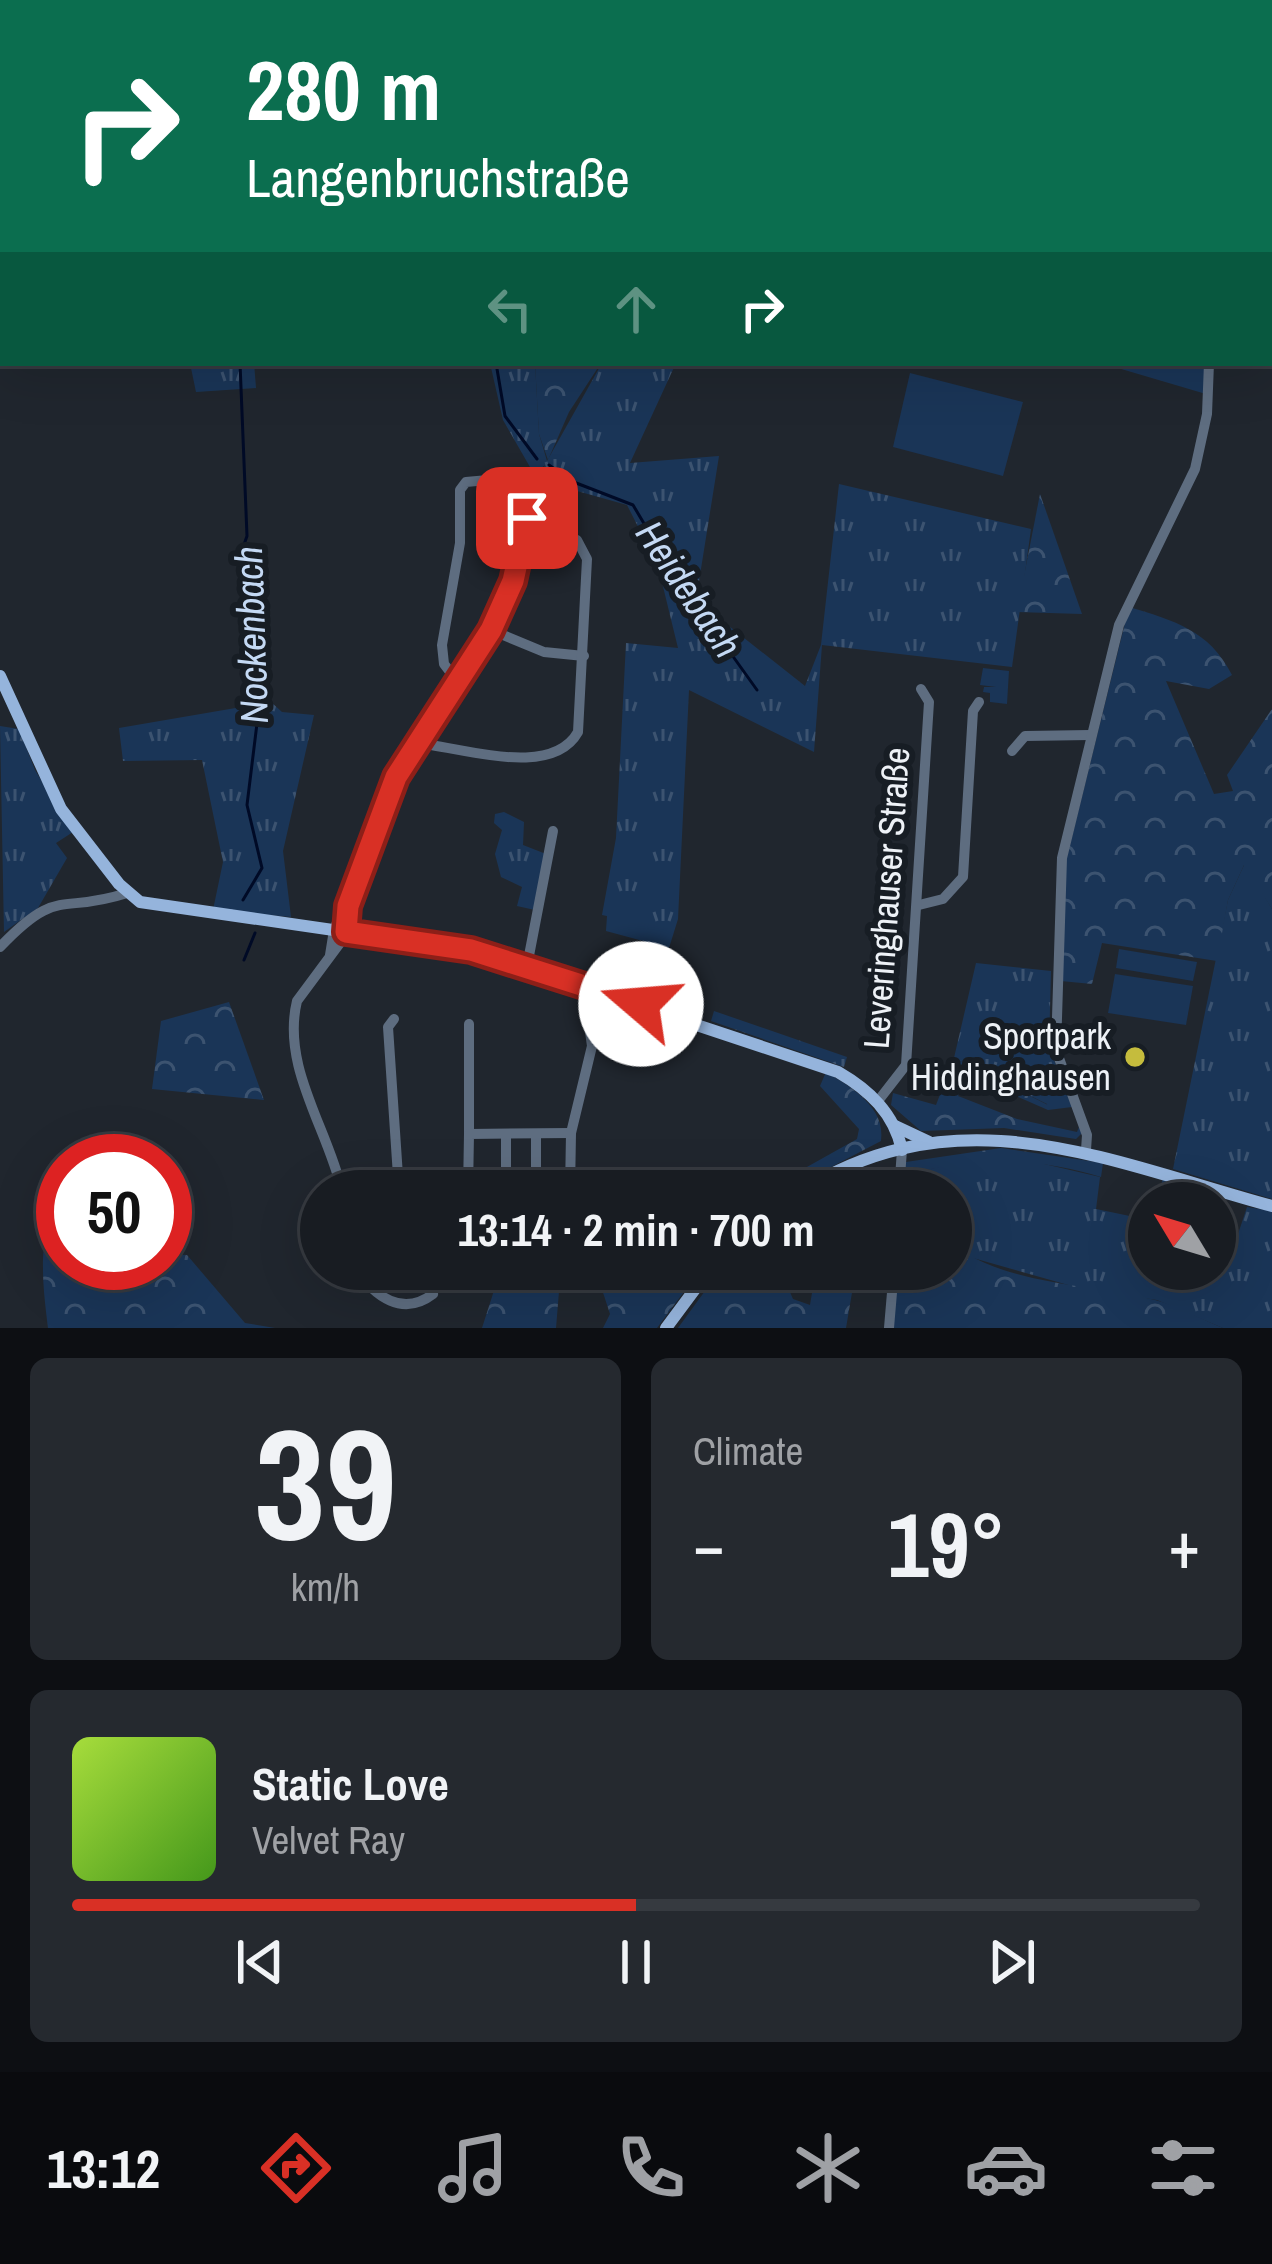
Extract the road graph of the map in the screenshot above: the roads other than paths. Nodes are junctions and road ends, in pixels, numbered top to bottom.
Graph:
1 (1209, 366) edge
2 (527, 518) junction
3 (491, 630) junction
4 (584, 656) junction
5 (0, 676) edge
6 (457, 681) junction
7 (921, 689) dead end
8 (979, 702) dead end
9 (1090, 735) junction
10 (415, 743) junction
11 (1012, 751) dead end
12 (553, 831) dead end
13 (128, 893) junction
14 (919, 905) junction
15 (16, 930) junction
16 (340, 931) junction
17 (0, 934) edge
18 (0, 947) edge
19 (527, 966) junction
20 (597, 989) junction
21 (394, 1019) dead end
22 (470, 1024) dead end
23 (878, 1102) junction
24 (893, 1123) junction
25 (571, 1133) junction
26 (469, 1134) junction
27 (506, 1134) junction
28 (536, 1136) junction
29 (929, 1142) junction
30 (902, 1150) junction
31 (1086, 1150) junction
32 (875, 1158) junction
33 (336, 1170) edge
34 (398, 1170) edge
35 (468, 1170) edge
36 (506, 1170) edge
37 (536, 1170) edge
38 (570, 1170) edge
39 (848, 1170) edge
40 (901, 1170) edge
41 (1272, 1206) edge
42 (374, 1290) edge
43 (431, 1290) edge
44 (694, 1290) edge
45 (892, 1290) edge
46 (666, 1328) edge
47 (889, 1328) edge

1 - 9 street
2 - 3 street
2 - 4 street
2 - 6 street
3 - 4 street
3 - 6 street
4 - 10 street
5 - 13 main road
6 - 10 street
7 - 14 street, Leveringhauser Straße
8 - 14 street
9 - 11 street
9 - 31 street
10 - 16 street
12 - 19 street
13 - 15 street
13 - 16 main road
14 - 23 street, Leveringhauser Straße
15 - 17 street
15 - 18 street
16 - 19 main road
16 - 33 street
19 - 20 main road
20 - 23 main road
20 - 25 street
21 - 34 street
22 - 26 street
23 - 24 main road
24 - 29 main road
24 - 30 main road
24 - 32 main road
25 - 28 street
25 - 38 street
26 - 27 street
26 - 35 street
27 - 28 street
27 - 36 street
28 - 37 street
29 - 30 main road
29 - 31 main road
30 - 32 main road
30 - 40 street
31 - 41 main road
32 - 39 main road
42 - 43 street
44 - 46 main road
45 - 47 street

